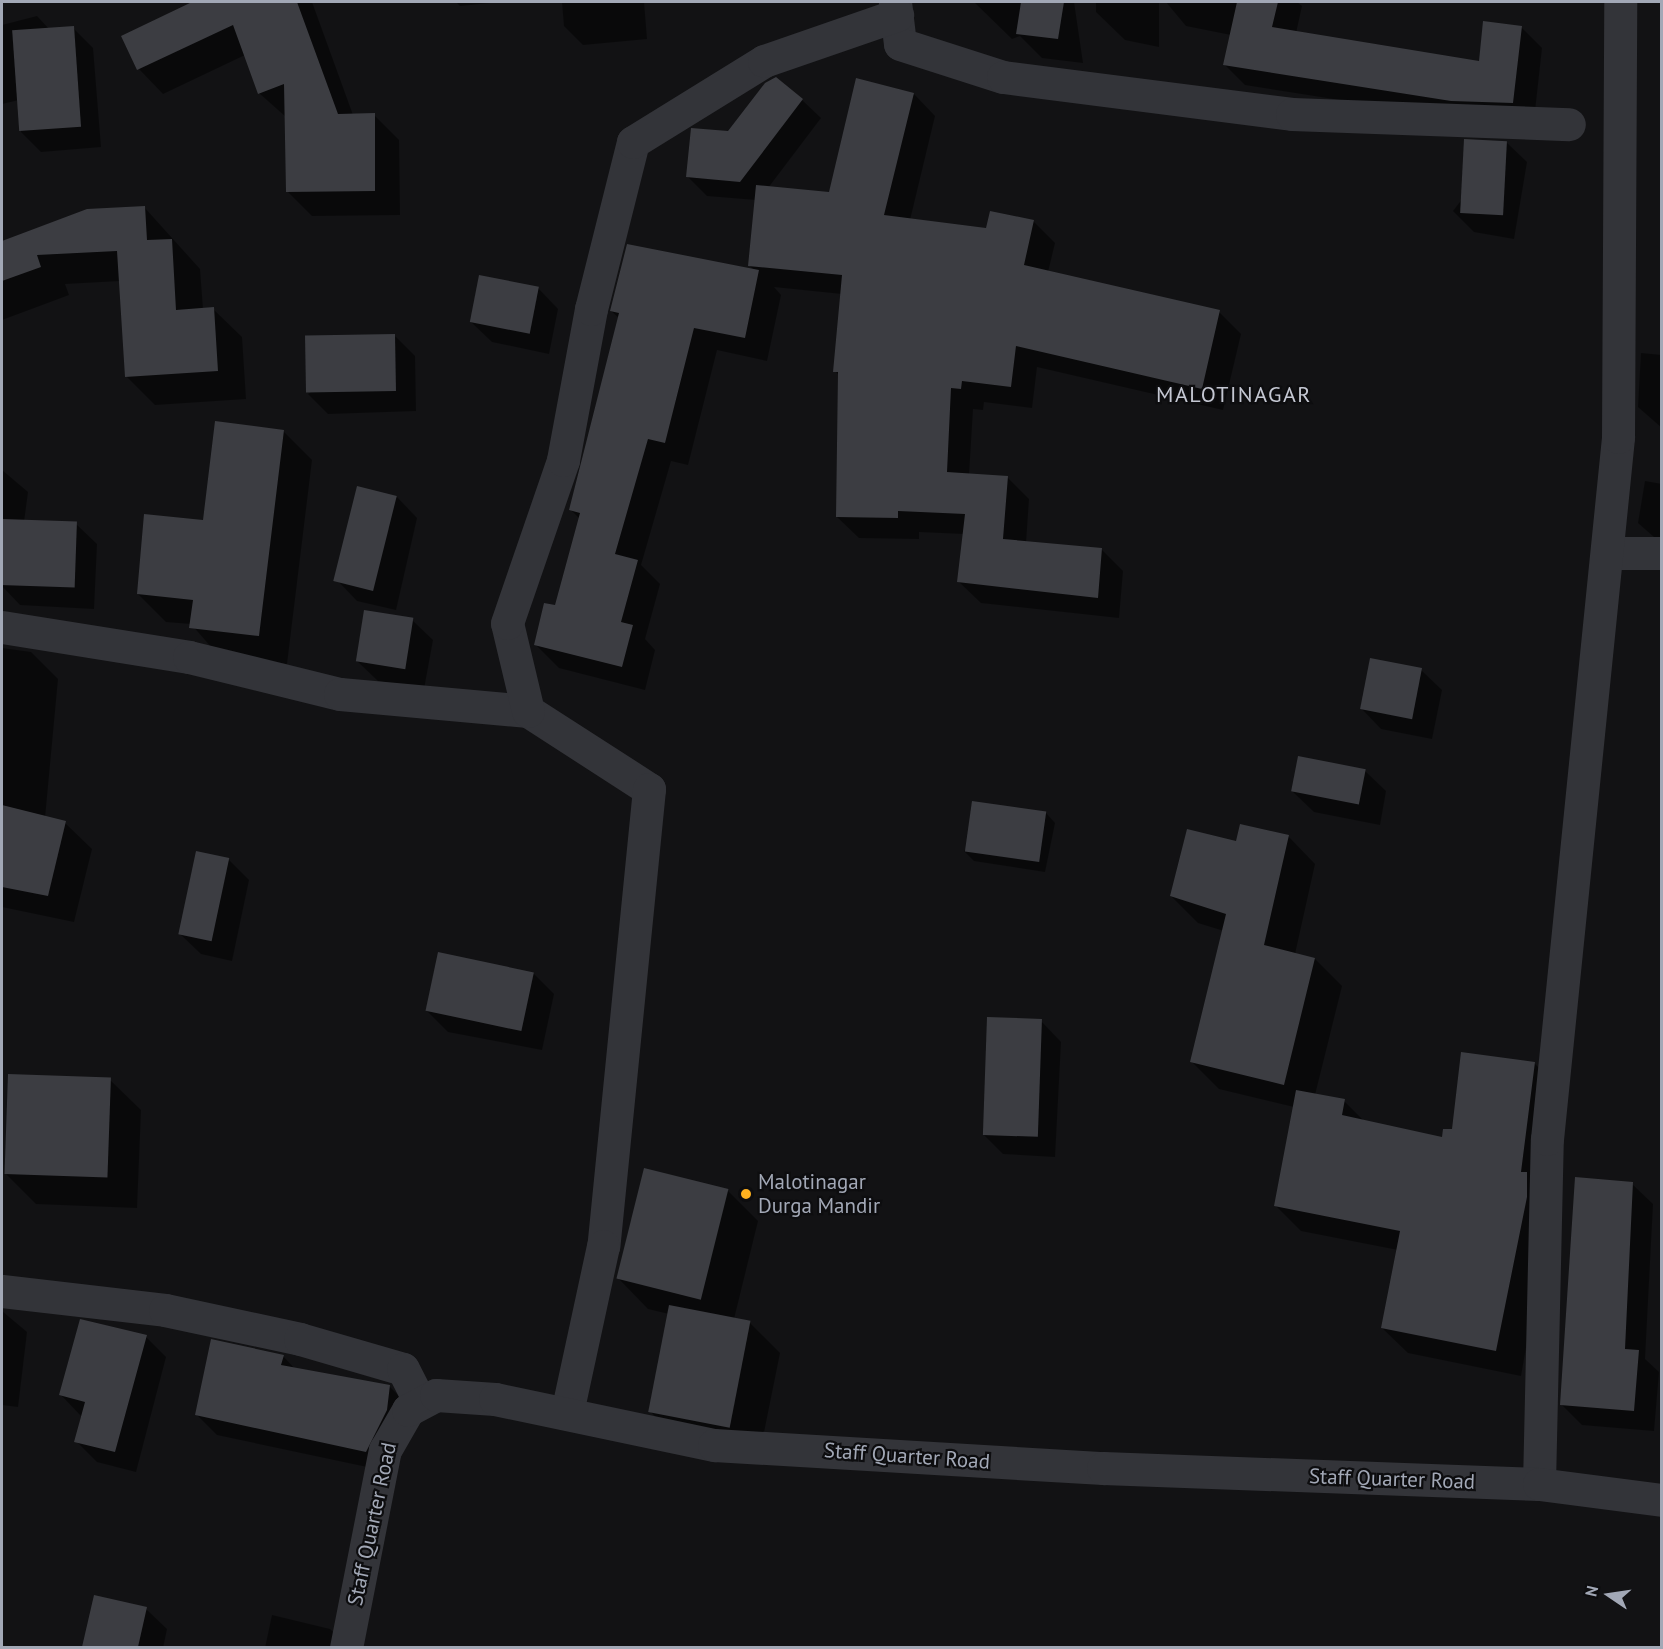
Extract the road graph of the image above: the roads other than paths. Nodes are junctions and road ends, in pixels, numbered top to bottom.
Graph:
1 (1620, 2) edge
2 (896, 8) edge
3 (1569, 124) dead end
4 (1607, 553) junction
5 (1662, 553) edge
6 (2, 627) edge
7 (528, 711) junction
8 (2, 1291) edge
9 (419, 1400) junction
10 (567, 1413) junction
11 (1539, 1484) junction
12 (1662, 1500) edge
13 (346, 1647) edge

1 - 4 street
2 - 3 street
2 - 7 street
4 - 5 street
4 - 11 street
6 - 7 street
7 - 10 street
8 - 9 street
9 - 10 street, Staff Quarter Road
9 - 13 street, Staff Quarter Road
10 - 11 street, Staff Quarter Road
11 - 12 street, Staff Quarter Road

